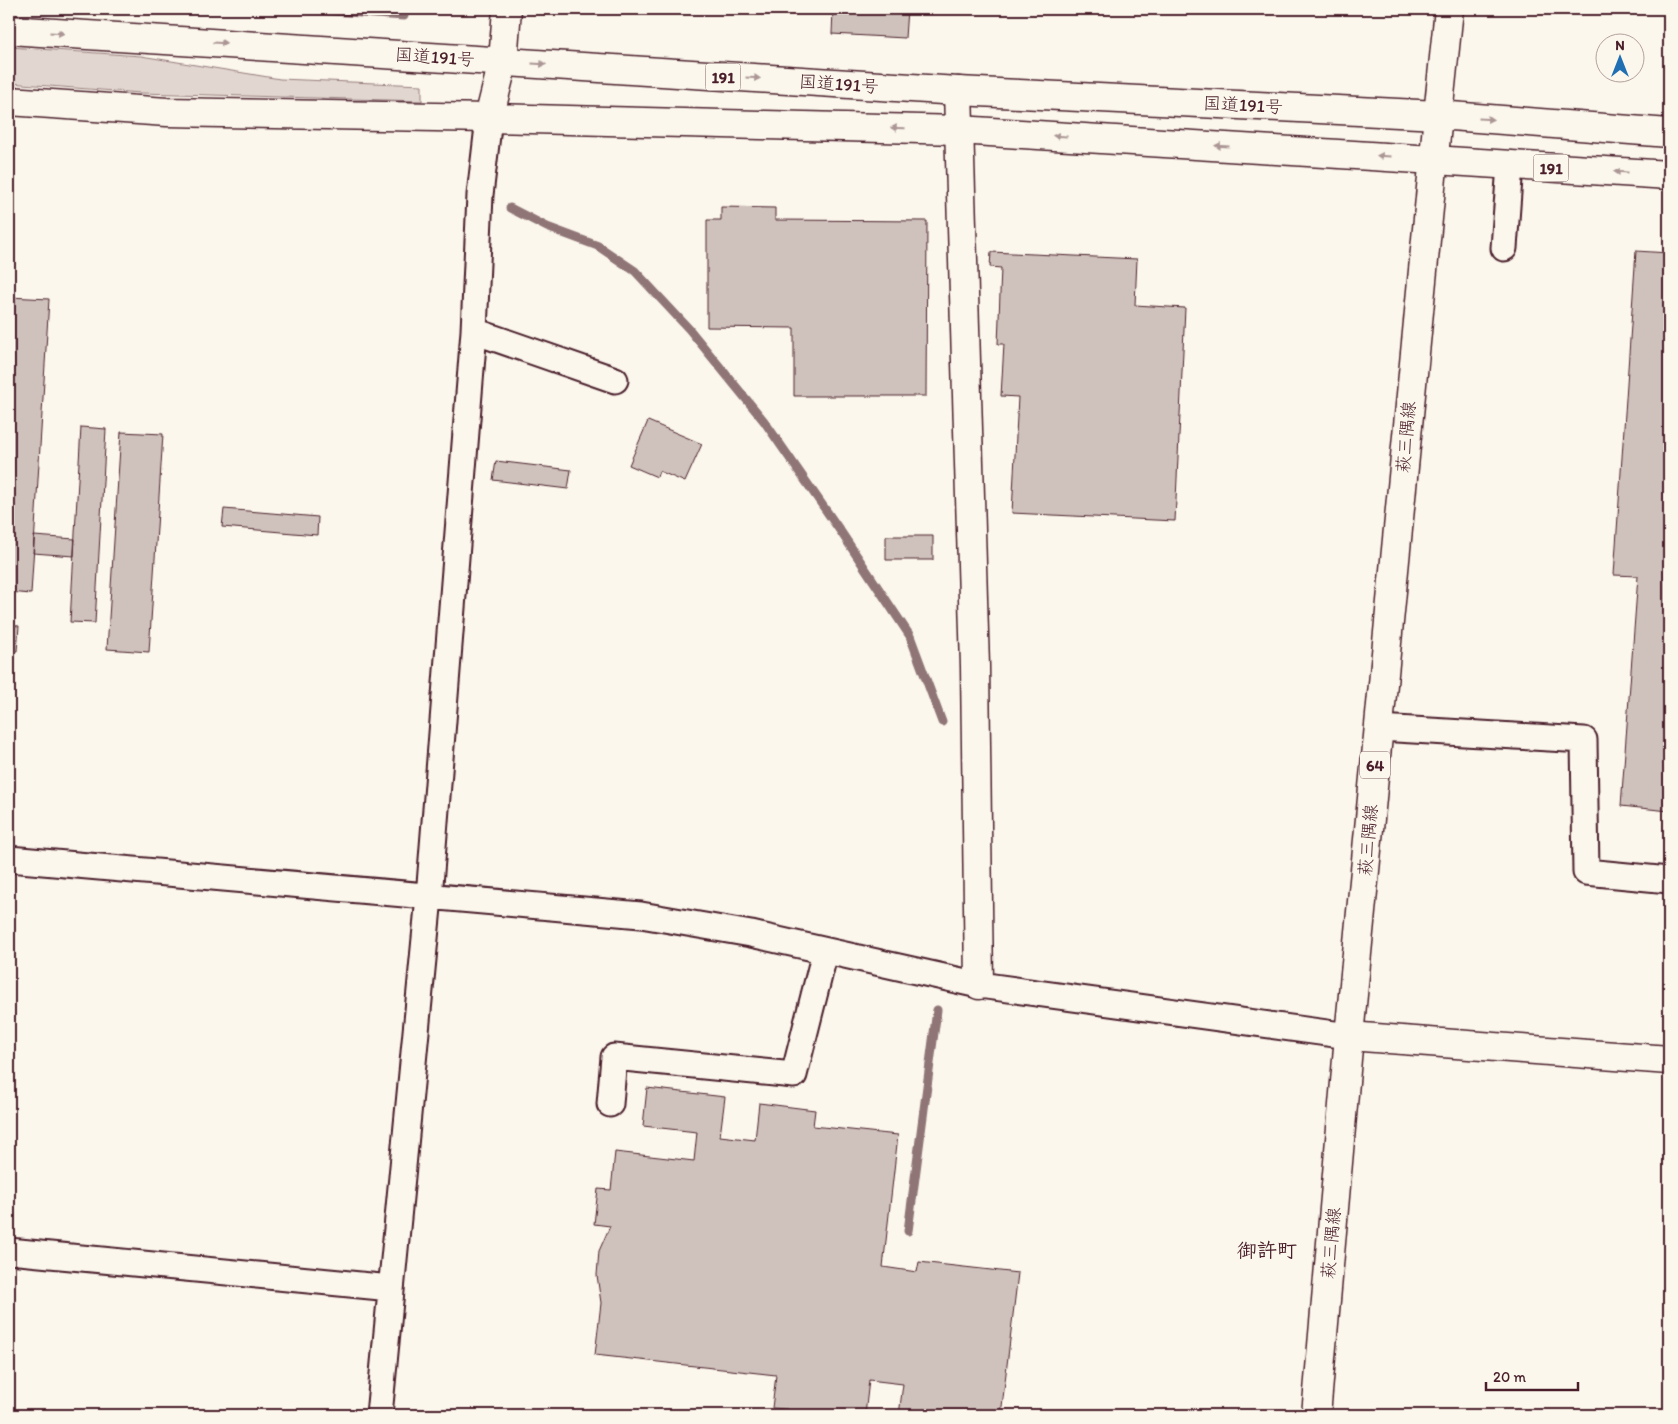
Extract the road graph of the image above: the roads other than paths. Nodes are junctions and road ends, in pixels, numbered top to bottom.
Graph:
1 (507, 9) edge
2 (1449, 9) edge
3 (9, 30) edge
4 (503, 62) junction
5 (958, 91) junction
6 (9, 101) edge
7 (1438, 115) junction
8 (489, 118) junction
9 (959, 130) junction
10 (1669, 133) edge
11 (1433, 159) junction
12 (1510, 165) junction
13 (1669, 175) edge
14 (1504, 248) dead end
15 (474, 331) junction
16 (615, 380) dead end
17 (1378, 728) junction
18 (9, 859) edge
19 (1669, 880) edge
20 (430, 897) junction
21 (825, 952) junction
22 (979, 985) junction
23 (1349, 1036) junction
24 (1669, 1060) edge
25 (610, 1104) dead end
26 (9, 1251) edge
27 (391, 1288) junction
28 (379, 1415) edge
29 (1316, 1415) edge

1 - 4 main road
2 - 7 main road, 萩三隅線
3 -> 4 main road, 国道191号 / 191
4 -> 5 main road, 国道191号 / 191
4 - 8 main road
5 - 7 main road, 国道191号 / 191
5 - 9 main road
6 - 8 main road, 191
7 -> 10 main road, 国道191号 / 191
7 - 11 main road, 萩三隅線 / 64
9 -> 8 main road, 191
8 - 15 street
11 -> 9 main road, 191
9 - 22 main road
11 - 12 main road, 191
11 - 17 main road, 萩三隅線 / 64
13 -> 12 main road, 191
12 - 14 street
15 - 16 street
15 - 20 street
17 - 19 street
17 - 23 main road, 萩三隅線 / 64
18 - 20 street
20 - 21 street
20 - 27 street
21 - 22 street
21 - 25 street
22 - 23 street
23 - 24 main road
23 - 29 main road, 萩三隅線 / 64
26 - 27 street
27 - 28 street

